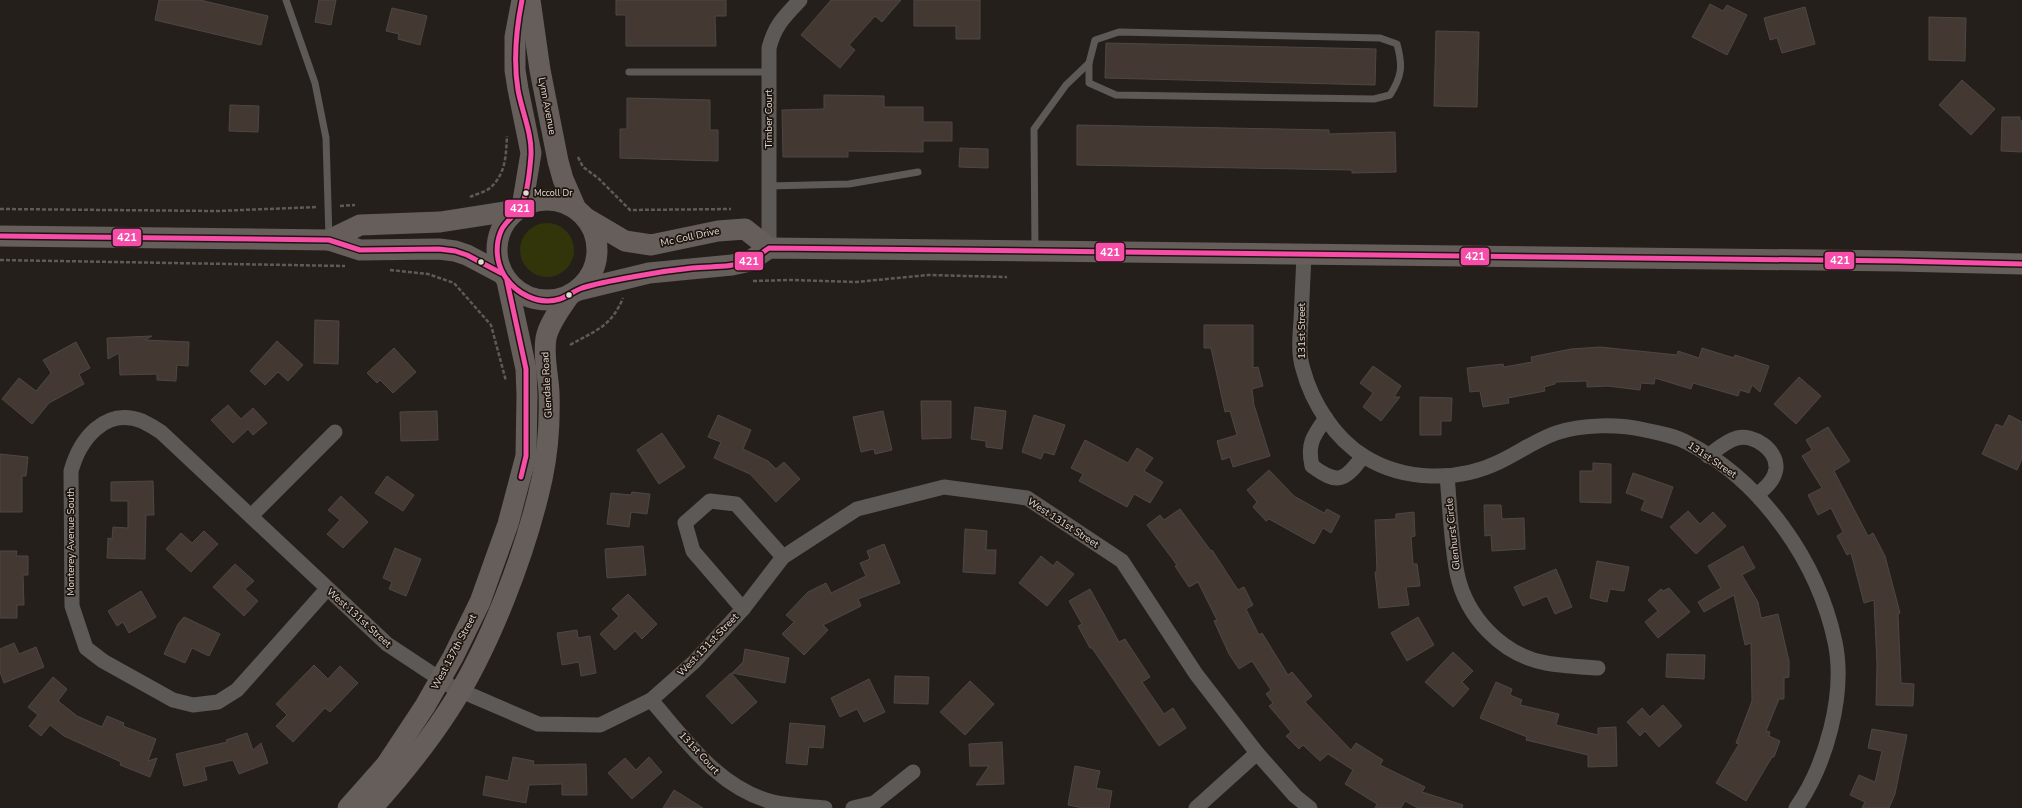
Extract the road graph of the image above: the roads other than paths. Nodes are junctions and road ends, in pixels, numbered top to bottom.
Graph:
1 (286, 0) edge
2 (522, 0) edge
3 (530, 0) edge
4 (800, 0) edge
5 (1089, 64) junction
6 (628, 72) dead end
7 (769, 72) junction
8 (918, 172) dead end
9 (769, 186) junction
10 (519, 208) junction
11 (581, 214) junction
12 (0, 236) edge
13 (329, 240) junction
14 (769, 248) junction
15 (1035, 250) junction
16 (1304, 255) junction
17 (2022, 264) edge
18 (504, 277) junction
19 (574, 293) junction
20 (120, 418) joint
21 (1326, 418) junction
22 (335, 432) dead end
23 (1363, 456) junction
24 (1708, 456) junction
25 (1447, 476) junction
26 (521, 477) joint
27 (1757, 495) junction
28 (251, 516) junction
29 (784, 557) junction
30 (327, 590) junction
31 (743, 609) junction
32 (1598, 668) dead end
33 (440, 680) junction
34 (460, 691) junction
35 (650, 700) junction
36 (1257, 753) junction
37 (913, 772) dead end
38 (348, 808) edge
39 (372, 808) edge
40 (825, 808) edge
41 (853, 808) edge
42 (1196, 808) edge
43 (1310, 808) edge
44 (1796, 808) edge

1 - 13 lane
2 - 10 main road
3 - 11 main road, Lynn Avenue
4 - 7 street, Timber Court
5 - 5 lane
5 - 15 lane
6 - 7 lane
7 - 9 street, Timber Court
8 - 9 lane
9 - 14 street, Timber Court
10 - 11 main road
10 - 13 main road
10 - 18 main road
11 - 14 main road, Mc Coll Drive
11 - 19 main road
12 - 13 main road
13 - 18 main road
14 - 15 main road
14 - 19 main road
15 - 16 main road
16 - 17 main road
16 - 21 street, 131st Street
18 - 19 main road
18 - 26 main road, Glendale Road
19 - 34 main road, Glendale Road
20 - 28 street, West 131st Street
20 - 30 street, Monterey Avenue South
21 - 23 street, 131st Street
21 - 23 street
22 - 28 street
23 - 25 street, 131st Street
24 - 25 street, 131st Street
24 - 27 street, 131st Street
24 - 27 street
25 - 32 street, Glenhurst Circle
26 - 33 main road, West 137th Street
27 - 44 street, 131st Street
28 - 30 street, West 131st Street
29 - 31 street, West 131st Street
29 - 31 street, West 131st Street
29 - 36 street, West 131st Street
30 - 33 street, West 131st Street
31 - 35 street, West 131st Street
33 - 34 street, West 131st Street
33 - 38 main road, West 137th Street
34 - 35 street, West 131st Street
34 - 39 main road
35 - 40 street, 131st Court
36 - 42 street
36 - 43 street, West 131st Street
37 - 41 street

